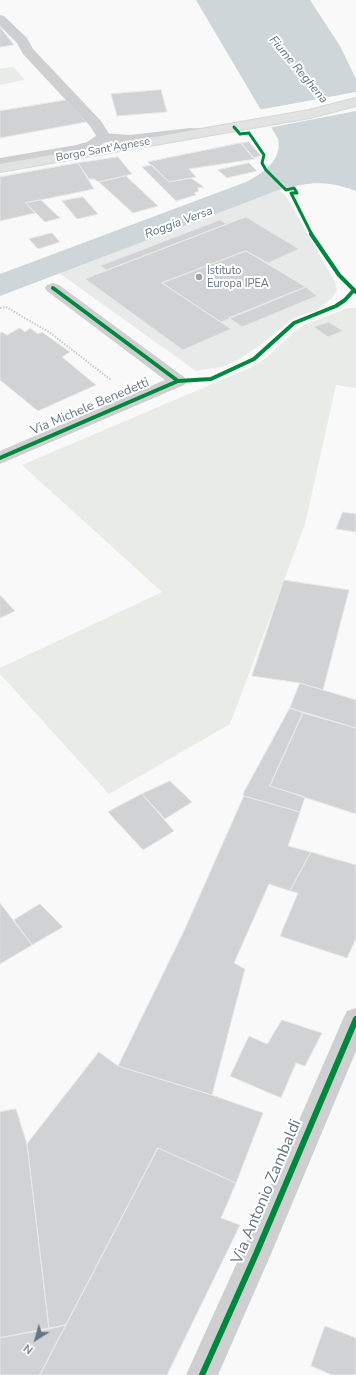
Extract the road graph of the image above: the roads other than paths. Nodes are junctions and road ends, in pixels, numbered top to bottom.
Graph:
1 (0, 20) edge
2 (351, 103) edge
3 (242, 122) junction
4 (206, 132) junction
5 (104, 137) junction
6 (0, 156) edge
7 (0, 162) edge
8 (0, 168) edge
9 (52, 288) dead end
10 (0, 458) edge
11 (356, 1019) edge
12 (202, 1375) edge

1 - 5 street
2 - 3 main road
3 - 4 main road, Borgo Sant'Agnese
3 - 5 main road, Borgo Sant'Agnese
4 - 5 street, Borgo Sant'Agnese
4 - 8 main road, Borgo Sant'Agnese
5 - 6 main road, Borgo Sant'Agnese
5 - 7 street, Borgo Sant'Agnese
9 - 10 street, Via Michele Benedetti
11 - 12 street, Via Antonio Zambaldi

